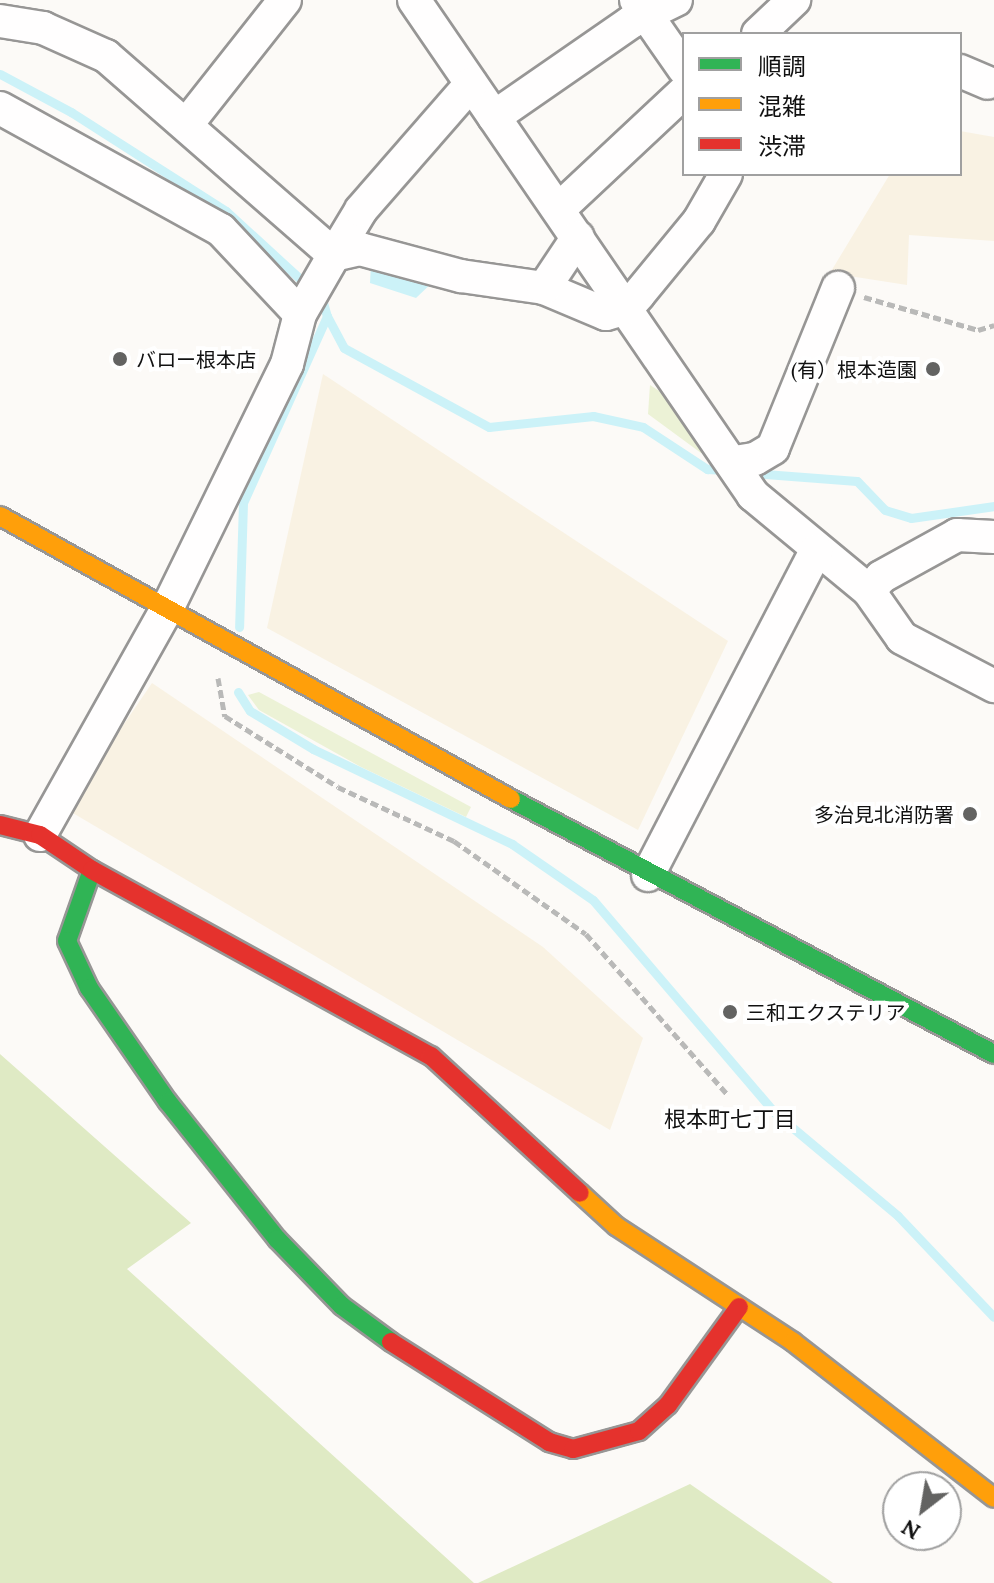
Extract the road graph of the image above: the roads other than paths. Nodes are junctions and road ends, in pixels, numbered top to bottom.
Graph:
1 (285, 0) edge
2 (414, 0) edge
3 (676, 0) edge
4 (794, 0) edge
5 (641, 8) edge
6 (0, 21) edge
7 (771, 31) edge
8 (682, 66) edge
9 (471, 84) junction
10 (682, 94) edge
11 (0, 108) edge
12 (494, 117) junction
13 (187, 124) junction
14 (725, 176) edge
15 (559, 209) junction
16 (578, 237) junction
17 (334, 255) junction
18 (544, 288) junction
19 (838, 288) road end
20 (627, 308) junction
21 (300, 314) junction
22 (740, 473) junction
23 (0, 516) edge
24 (994, 537) edge
25 (816, 551) junction
26 (869, 591) junction
27 (167, 609) junction
28 (994, 686) edge
29 (0, 825) edge
30 (40, 835) junction
31 (92, 870) junction
32 (648, 875) junction
33 (994, 1054) edge
34 (739, 1307) junction
35 (994, 1498) edge

1 - 13 street
2 - 9 street
3 - 5 street
4 - 7 street
5 - 8 street
5 - 12 street
6 - 13 street
9 - 12 street
9 - 17 street
10 - 15 street
11 - 21 street
12 - 15 street
13 - 17 street
14 - 20 street
15 - 16 street
16 - 18 street
16 - 20 street
17 - 18 street
17 - 21 street
18 - 20 street
19 - 22 street
20 - 22 street
21 - 27 street
22 - 25 street
23 - 27 street
24 - 26 street
25 - 26 street
25 - 32 street
26 - 28 street
27 - 30 street
27 - 32 street
29 - 30 street
30 - 31 street
31 - 34 street
31 - 34 street
32 - 33 street
34 - 35 street

